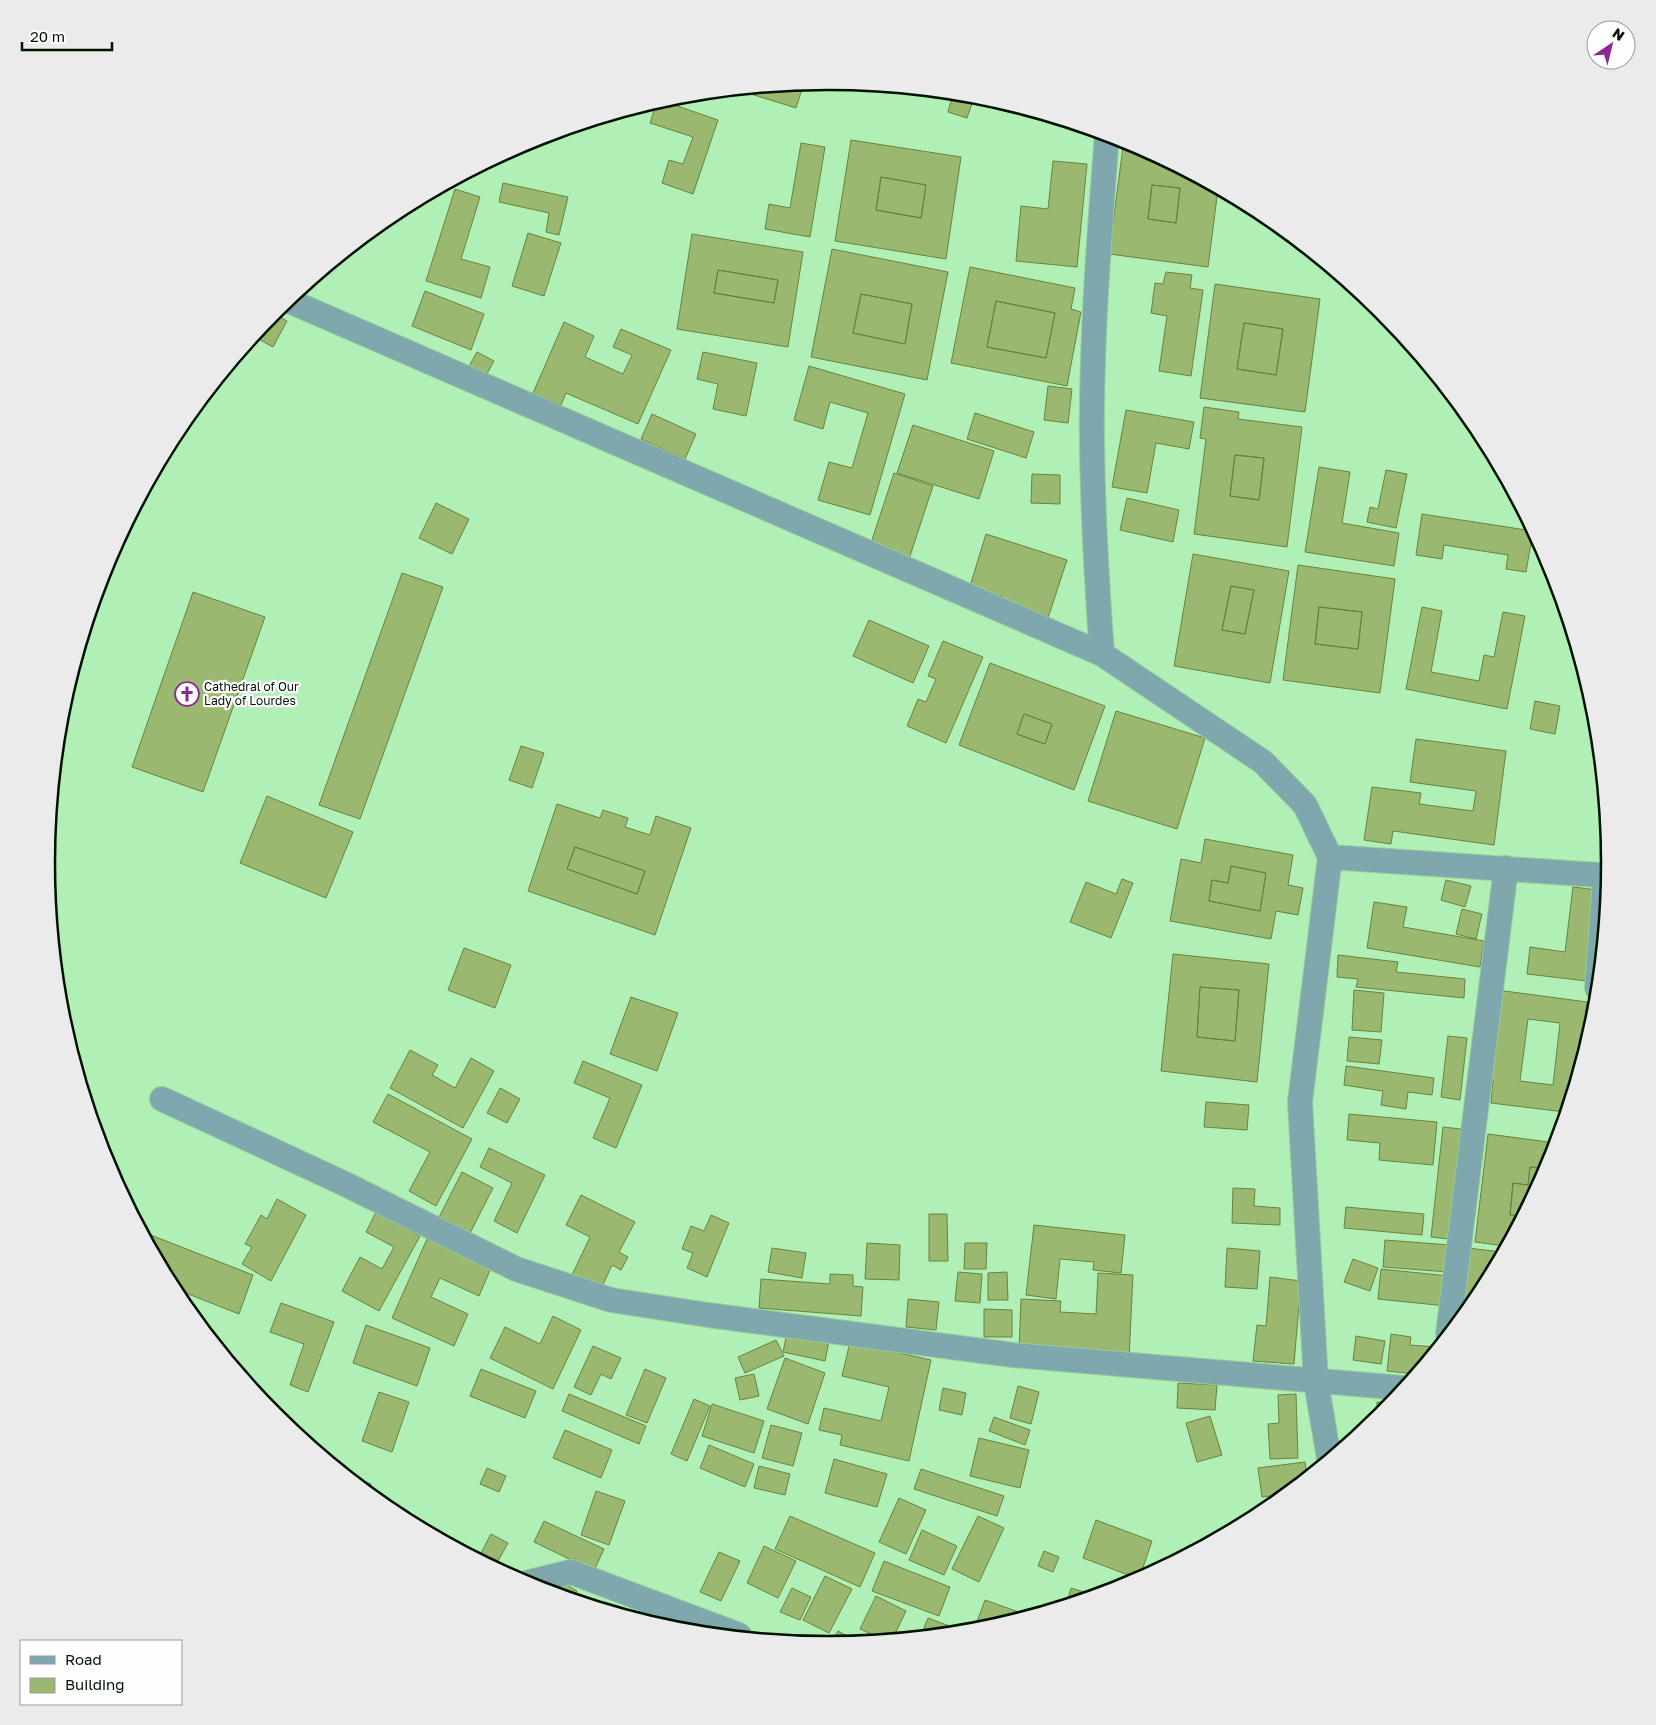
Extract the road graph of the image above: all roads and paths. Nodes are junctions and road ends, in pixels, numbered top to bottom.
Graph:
1 (1106, 142) edge
2 (294, 303) edge
3 (1102, 654) junction
4 (1330, 857) junction
5 (1506, 868) junction
6 (1600, 877) edge
7 (162, 1099) dead end
8 (1450, 1321) edge
9 (1316, 1382) junction
10 (1395, 1387) edge
11 (1328, 1452) edge
12 (541, 1580) edge
13 (716, 1627) edge

1 - 3 street
2 - 3 street
3 - 4 street
4 - 5 street
4 - 9 street
5 - 6 street
5 - 8 street
7 - 9 street
9 - 10 street
9 - 11 street
12 - 13 street

